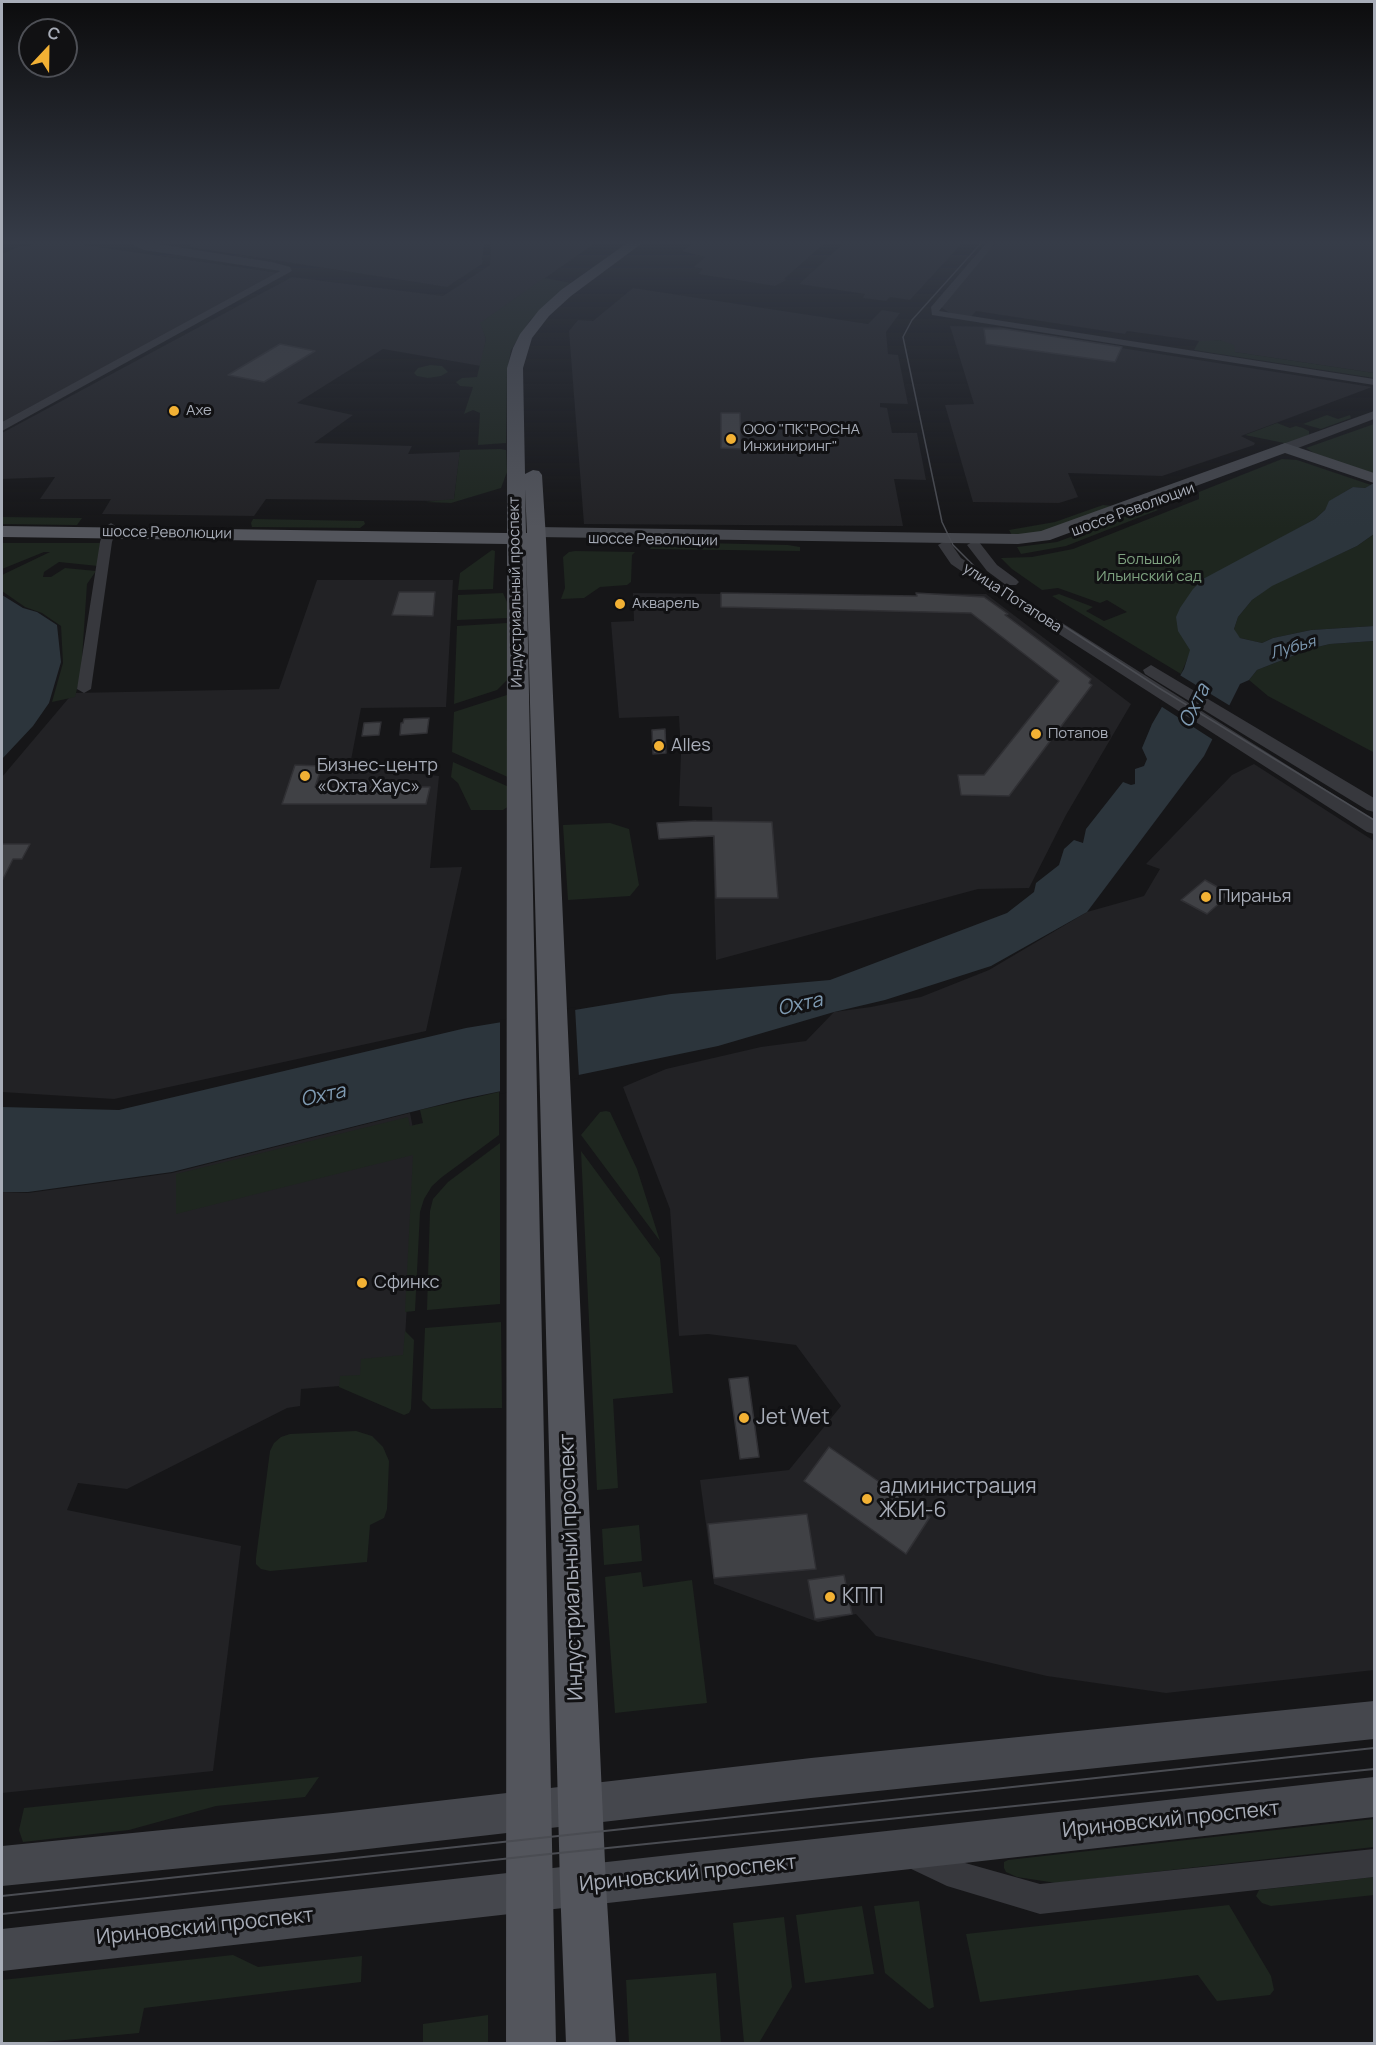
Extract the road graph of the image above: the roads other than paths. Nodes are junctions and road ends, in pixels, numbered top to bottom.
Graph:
1 (167, 336) edge
2 (526, 336) edge
3 (544, 336) edge
4 (1083, 336) edge
5 (538, 347) dead end
6 (1374, 382) edge
7 (1374, 415) edge
8 (1374, 420) edge
9 (2, 427) edge
10 (1289, 450) junction
11 (532, 462) dead end
12 (1373, 481) edge
13 (2, 526) edge
14 (110, 530) junction
15 (2, 531) edge
16 (526, 535) junction
17 (951, 542) junction
18 (974, 545) junction
19 (1161, 685) junction
20 (84, 690) dead end
21 (1231, 729) junction
22 (1374, 806) edge
23 (1374, 828) edge
24 (552, 988) junction
25 (520, 992) junction
26 (538, 1091) junction
27 (1374, 1720) edge
28 (1374, 1797) edge
29 (581, 1805) junction
30 (530, 1810) junction
31 (903, 1850) junction
32 (1374, 1863) edge
33 (2, 1866) edge
34 (583, 1885) junction
35 (531, 1891) junction
36 (2, 1950) edge
37 (531, 2043) edge
38 (591, 2043) edge

1 - 9 street
2 - 16 main road, Индустриальный проспект
3 - 5 main road
4 - 6 street
7 - 10 street
8 - 10 street
10 - 12 main road
10 - 17 main road, шоссе Революции
10 - 18 main road, шоссе Революции
11 - 16 main road, Индустриальный проспект
13 - 14 main road, шоссе Революции
14 - 15 main road, шоссе Революции
14 - 16 main road, шоссе Революции
14 - 20 street
16 - 17 main road, шоссе Революции
16 - 24 main road, Индустриальный проспект
16 - 25 main road, Индустриальный проспект
17 - 18 main road, шоссе Революции
17 - 19 street, улица Потапова
18 - 19 street, улица Потапова
19 - 21 street
21 - 22 street
21 - 23 street
24 - 25 main road
24 - 26 main road, Индустриальный проспект
25 - 26 main road, Индустриальный проспект
26 - 29 main road, Индустриальный проспект
26 - 30 main road
27 - 29 main road
28 - 31 main road, Ириновский проспект
29 - 30 main road
29 - 34 main road, Индустриальный проспект
30 - 33 main road
30 - 35 main road
31 - 32 street
31 - 34 main road, Ириновский проспект
34 - 35 main road, Ириновский проспект
34 - 38 main road, Индустриальный проспект
35 - 36 main road, Ириновский проспект
35 - 37 main road

